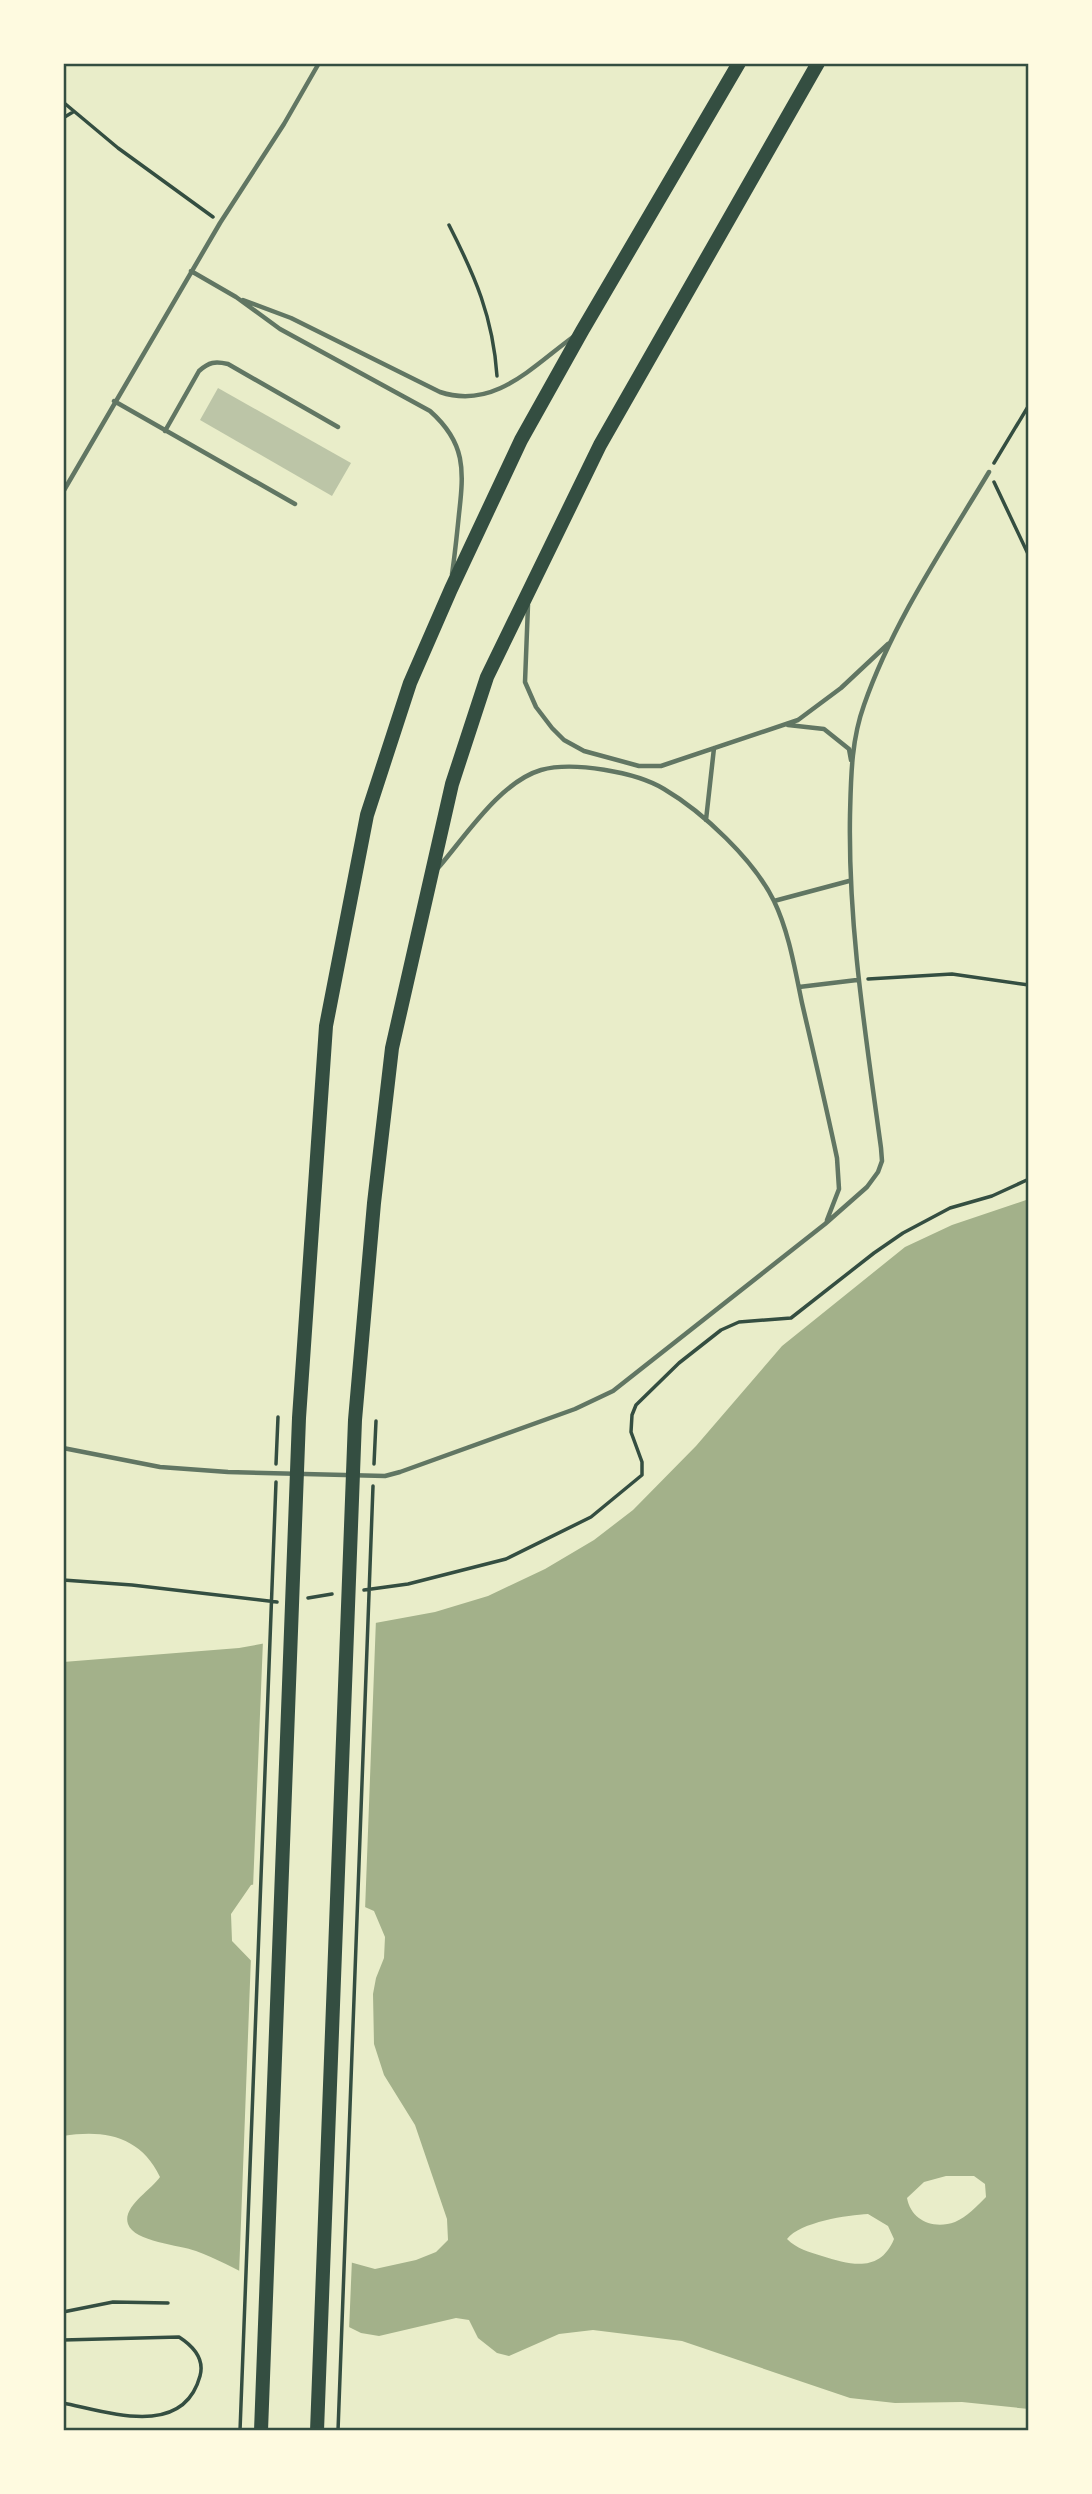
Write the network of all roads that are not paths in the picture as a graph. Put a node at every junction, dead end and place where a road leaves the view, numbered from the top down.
1 (319, 63) edge
2 (739, 63) edge
3 (818, 63) edge
4 (191, 271) junction
5 (236, 297) junction
6 (582, 331) junction
7 (114, 401) junction
8 (338, 427) dead end
9 (165, 430) junction
10 (989, 472) road end
11 (63, 492) edge
12 (295, 504) dead end
13 (530, 586) junction
14 (451, 589) junction
15 (889, 643) junction
16 (787, 724) junction
17 (714, 748) junction
18 (851, 764) junction
19 (706, 820) junction
20 (429, 879) junction
21 (849, 881) junction
22 (774, 901) junction
23 (857, 980) junction
24 (799, 988) junction
25 (825, 1224) junction
26 (63, 1448) edge
27 (261, 2431) edge
28 (317, 2431) edge

1 - 4 lane
2 - 6 main road
3 - 13 main road
4 - 5 lane
4 - 7 lane
5 - 6 lane
5 - 14 lane
6 - 14 main road
7 - 9 lane
7 - 11 lane
8 - 9 lane
9 - 12 lane
10 - 15 lane
13 - 17 lane
13 - 20 main road
14 - 27 main road
15 - 16 lane
15 - 18 lane
16 - 17 lane
16 - 18 lane
17 - 19 lane
18 - 21 lane
19 - 20 lane
19 - 22 lane
20 - 28 main road
21 - 22 lane
21 - 23 lane
22 - 24 lane
23 - 24 lane
23 - 25 lane
24 - 25 lane
25 - 26 lane

